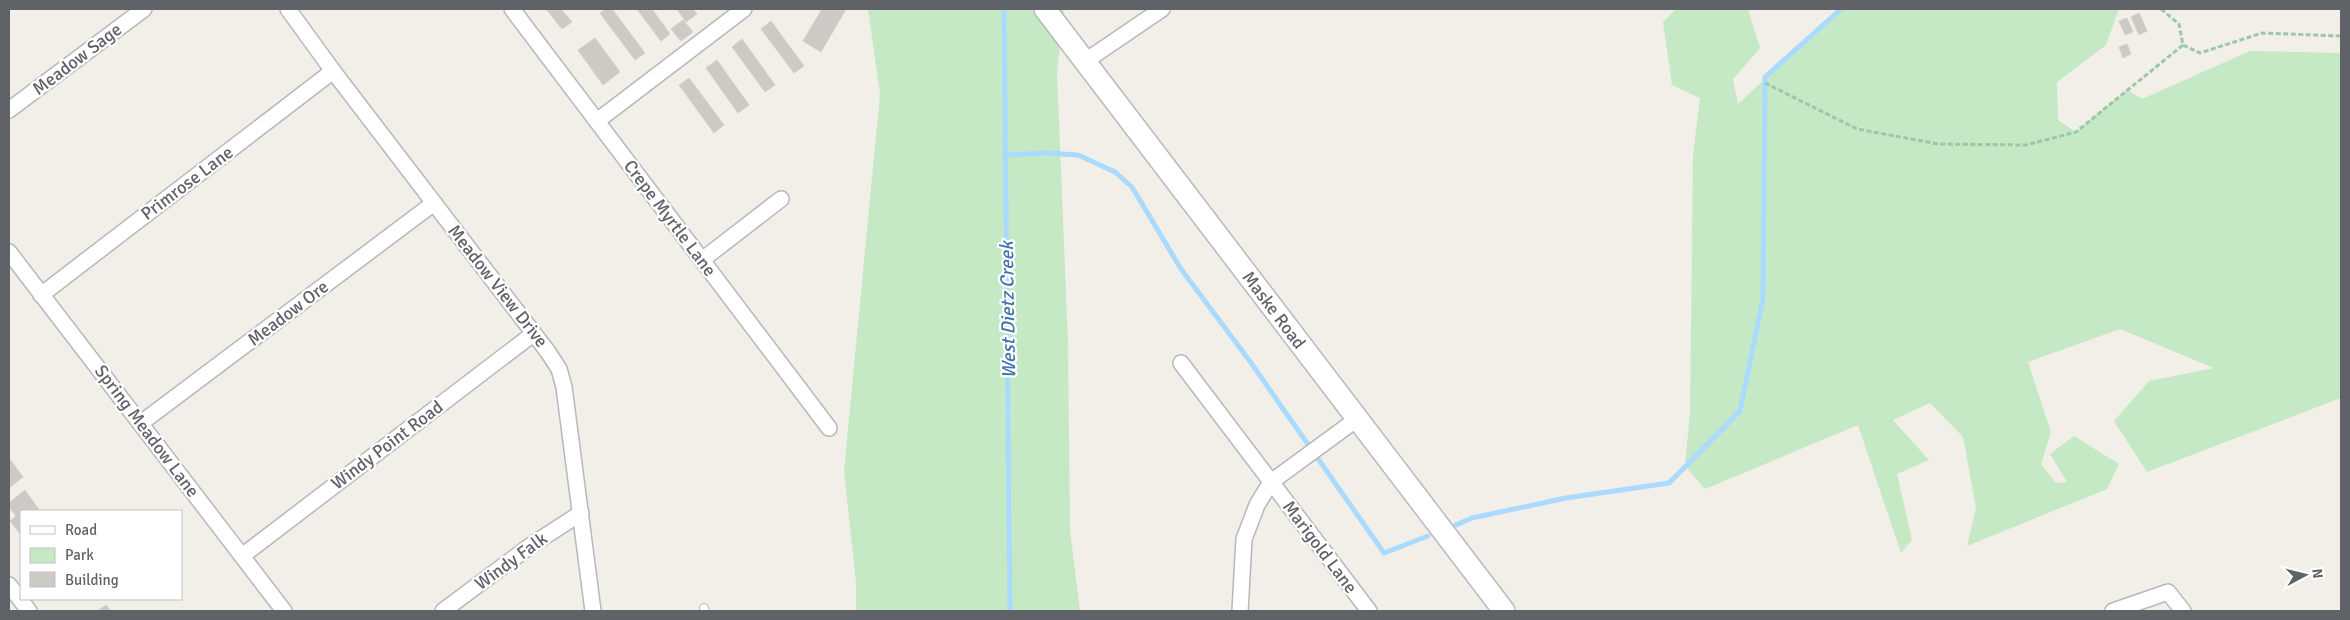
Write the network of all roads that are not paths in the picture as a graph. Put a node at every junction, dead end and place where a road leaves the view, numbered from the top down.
1 (144, 9) edge
2 (288, 9) edge
3 (512, 9) edge
4 (744, 9) edge
5 (1045, 9) edge
6 (1162, 9) edge
7 (1084, 62) junction
8 (333, 71) junction
9 (9, 110) edge
10 (597, 121) junction
11 (781, 198) dead end
12 (434, 203) junction
13 (9, 252) edge
14 (702, 260) junction
15 (41, 295) junction
16 (533, 334) junction
17 (1181, 363) dead end
18 (1357, 419) junction
19 (141, 423) junction
20 (829, 428) dead end
21 (1271, 482) junction
22 (581, 513) junction
23 (242, 556) junction
24 (9, 585) edge
25 (20, 599) edge
26 (21, 600) edge
27 (29, 611) edge
28 (284, 611) edge
29 (443, 611) edge
30 (594, 611) edge
31 (1240, 611) edge
32 (1369, 611) edge
33 (1504, 611) edge
34 (2113, 611) edge
35 (2183, 611) edge

1 - 9 street, Meadow Sage
2 - 8 street, Meadow View Drive
3 - 10 street, Crepe Myrtle Lane
4 - 10 street
5 - 7 street, Maske Road
6 - 7 street
7 - 18 street, Maske Road
8 - 12 street, Meadow View Drive
8 - 15 street, Primrose Lane
10 - 14 street, Crepe Myrtle Lane
11 - 14 street
12 - 16 street, Meadow View Drive
12 - 19 street, Meadow Ore
13 - 15 street, Spring Meadow Lane
14 - 20 street, Crepe Myrtle Lane
15 - 19 street, Spring Meadow Lane
16 - 22 street, Meadow View Drive
16 - 23 street, Windy Point Road
17 - 21 street, Marigold Lane
18 - 21 street
18 - 33 street, Maske Road
19 - 23 street, Spring Meadow Lane
21 - 31 street
21 - 32 street, Marigold Lane
22 - 29 street, Windy Falk
22 - 30 street, Meadow View Drive
23 - 28 street, Spring Meadow Lane
24 - 25 street
26 - 27 street
34 - 35 street

